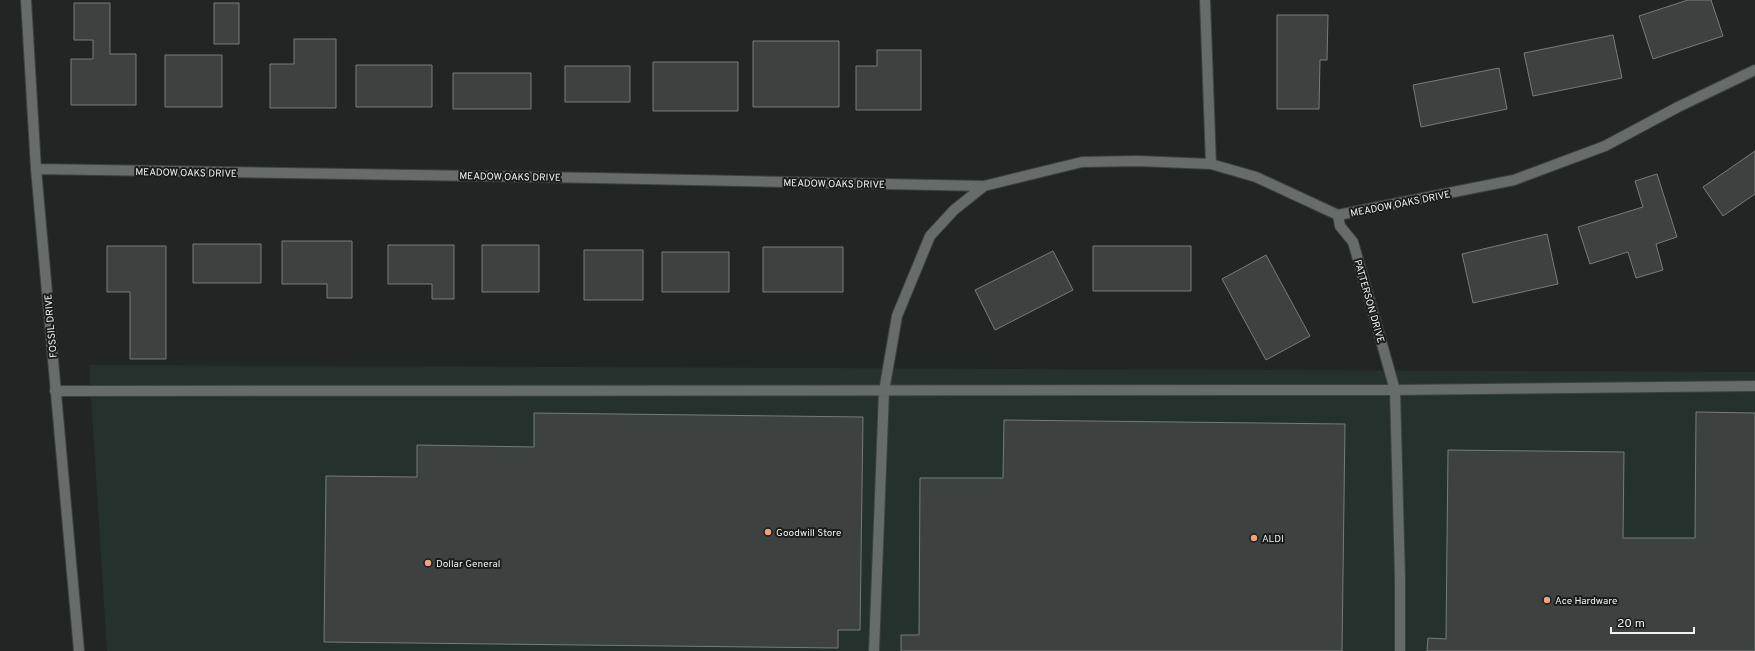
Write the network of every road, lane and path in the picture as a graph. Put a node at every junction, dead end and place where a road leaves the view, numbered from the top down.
1 (26, 0) edge
2 (1205, 0) edge
3 (1755, 70) edge
4 (1211, 164) junction
5 (36, 169) junction
6 (984, 186) junction
7 (1338, 215) junction
8 (1755, 386) edge
9 (1395, 390) junction
10 (56, 391) junction
11 (884, 391) junction
12 (79, 651) edge
13 (874, 651) edge
14 (1400, 651) edge

1 - 5 street, FOSSIL DRIVE
2 - 4 street
3 - 7 street, MEADOW OAKS DRIVE
4 - 6 street, MEADOW OAKS DRIVE
4 - 7 street, MEADOW OAKS DRIVE
5 - 6 street, MEADOW OAKS DRIVE
5 - 10 street, FOSSIL DRIVE
6 - 11 street, MEADOW OAKS DRIVE
7 - 9 street, PATTERSON DRIVE
8 - 9 street
9 - 11 street
9 - 14 street, PATTERSON DRIVE
10 - 11 street
10 - 12 street, FOSSIL DRIVE
11 - 13 street, MEADOW OAKS DRIVE

